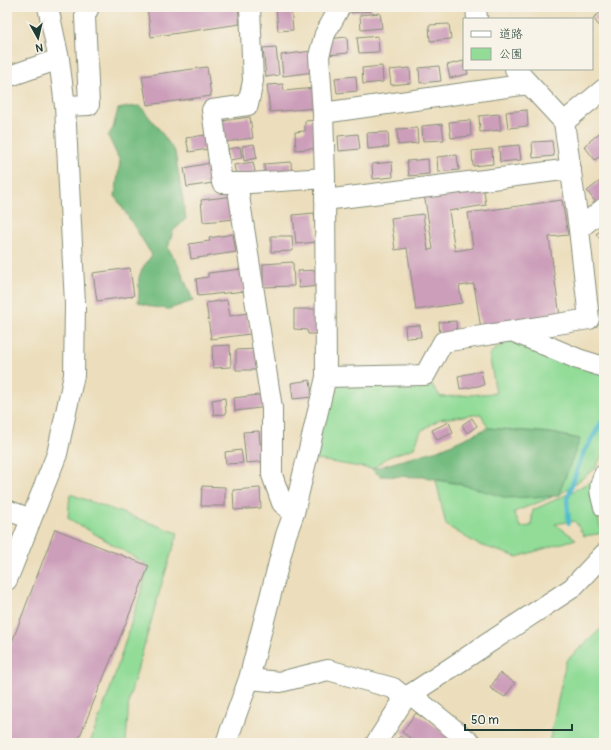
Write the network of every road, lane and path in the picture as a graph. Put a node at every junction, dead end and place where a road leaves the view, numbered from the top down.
1 (48, 7) edge
2 (88, 7) edge
3 (250, 7) edge
4 (340, 7) edge
5 (476, 7) edge
6 (477, 18) edge
7 (59, 59) junction
8 (516, 70) edge
9 (7, 77) edge
10 (528, 84) junction
11 (604, 89) edge
12 (65, 106) junction
13 (323, 112) junction
14 (564, 122) junction
15 (571, 169) junction
16 (325, 178) junction
17 (237, 183) junction
18 (325, 200) junction
19 (604, 208) edge
20 (579, 229) junction
21 (512, 331) junction
22 (604, 367) edge
23 (326, 377) junction
24 (604, 475) edge
25 (604, 507) edge
26 (7, 510) edge
27 (294, 513) junction
28 (31, 519) junction
29 (604, 554) edge
30 (7, 580) edge
31 (249, 679) junction
32 (407, 696) junction
33 (226, 743) edge
34 (376, 743) edge
35 (471, 743) edge

1 - 7 street
2 - 12 street
3 - 17 street
4 - 13 street
5 - 6 street
7 - 9 street
7 - 12 street
8 - 10 street
10 - 13 street
10 - 14 street
11 - 14 street
12 - 28 street
13 - 16 street
14 - 15 street
15 - 18 street
15 - 20 street
16 - 17 street
16 - 18 street
17 - 27 street
18 - 23 street
19 - 20 street
20 - 21 street
21 - 22 street
21 - 23 street
23 - 27 street
24 - 25 street
26 - 28 street
27 - 31 street
28 - 30 street
29 - 32 street
31 - 32 street
31 - 33 street
32 - 34 street
32 - 35 street

